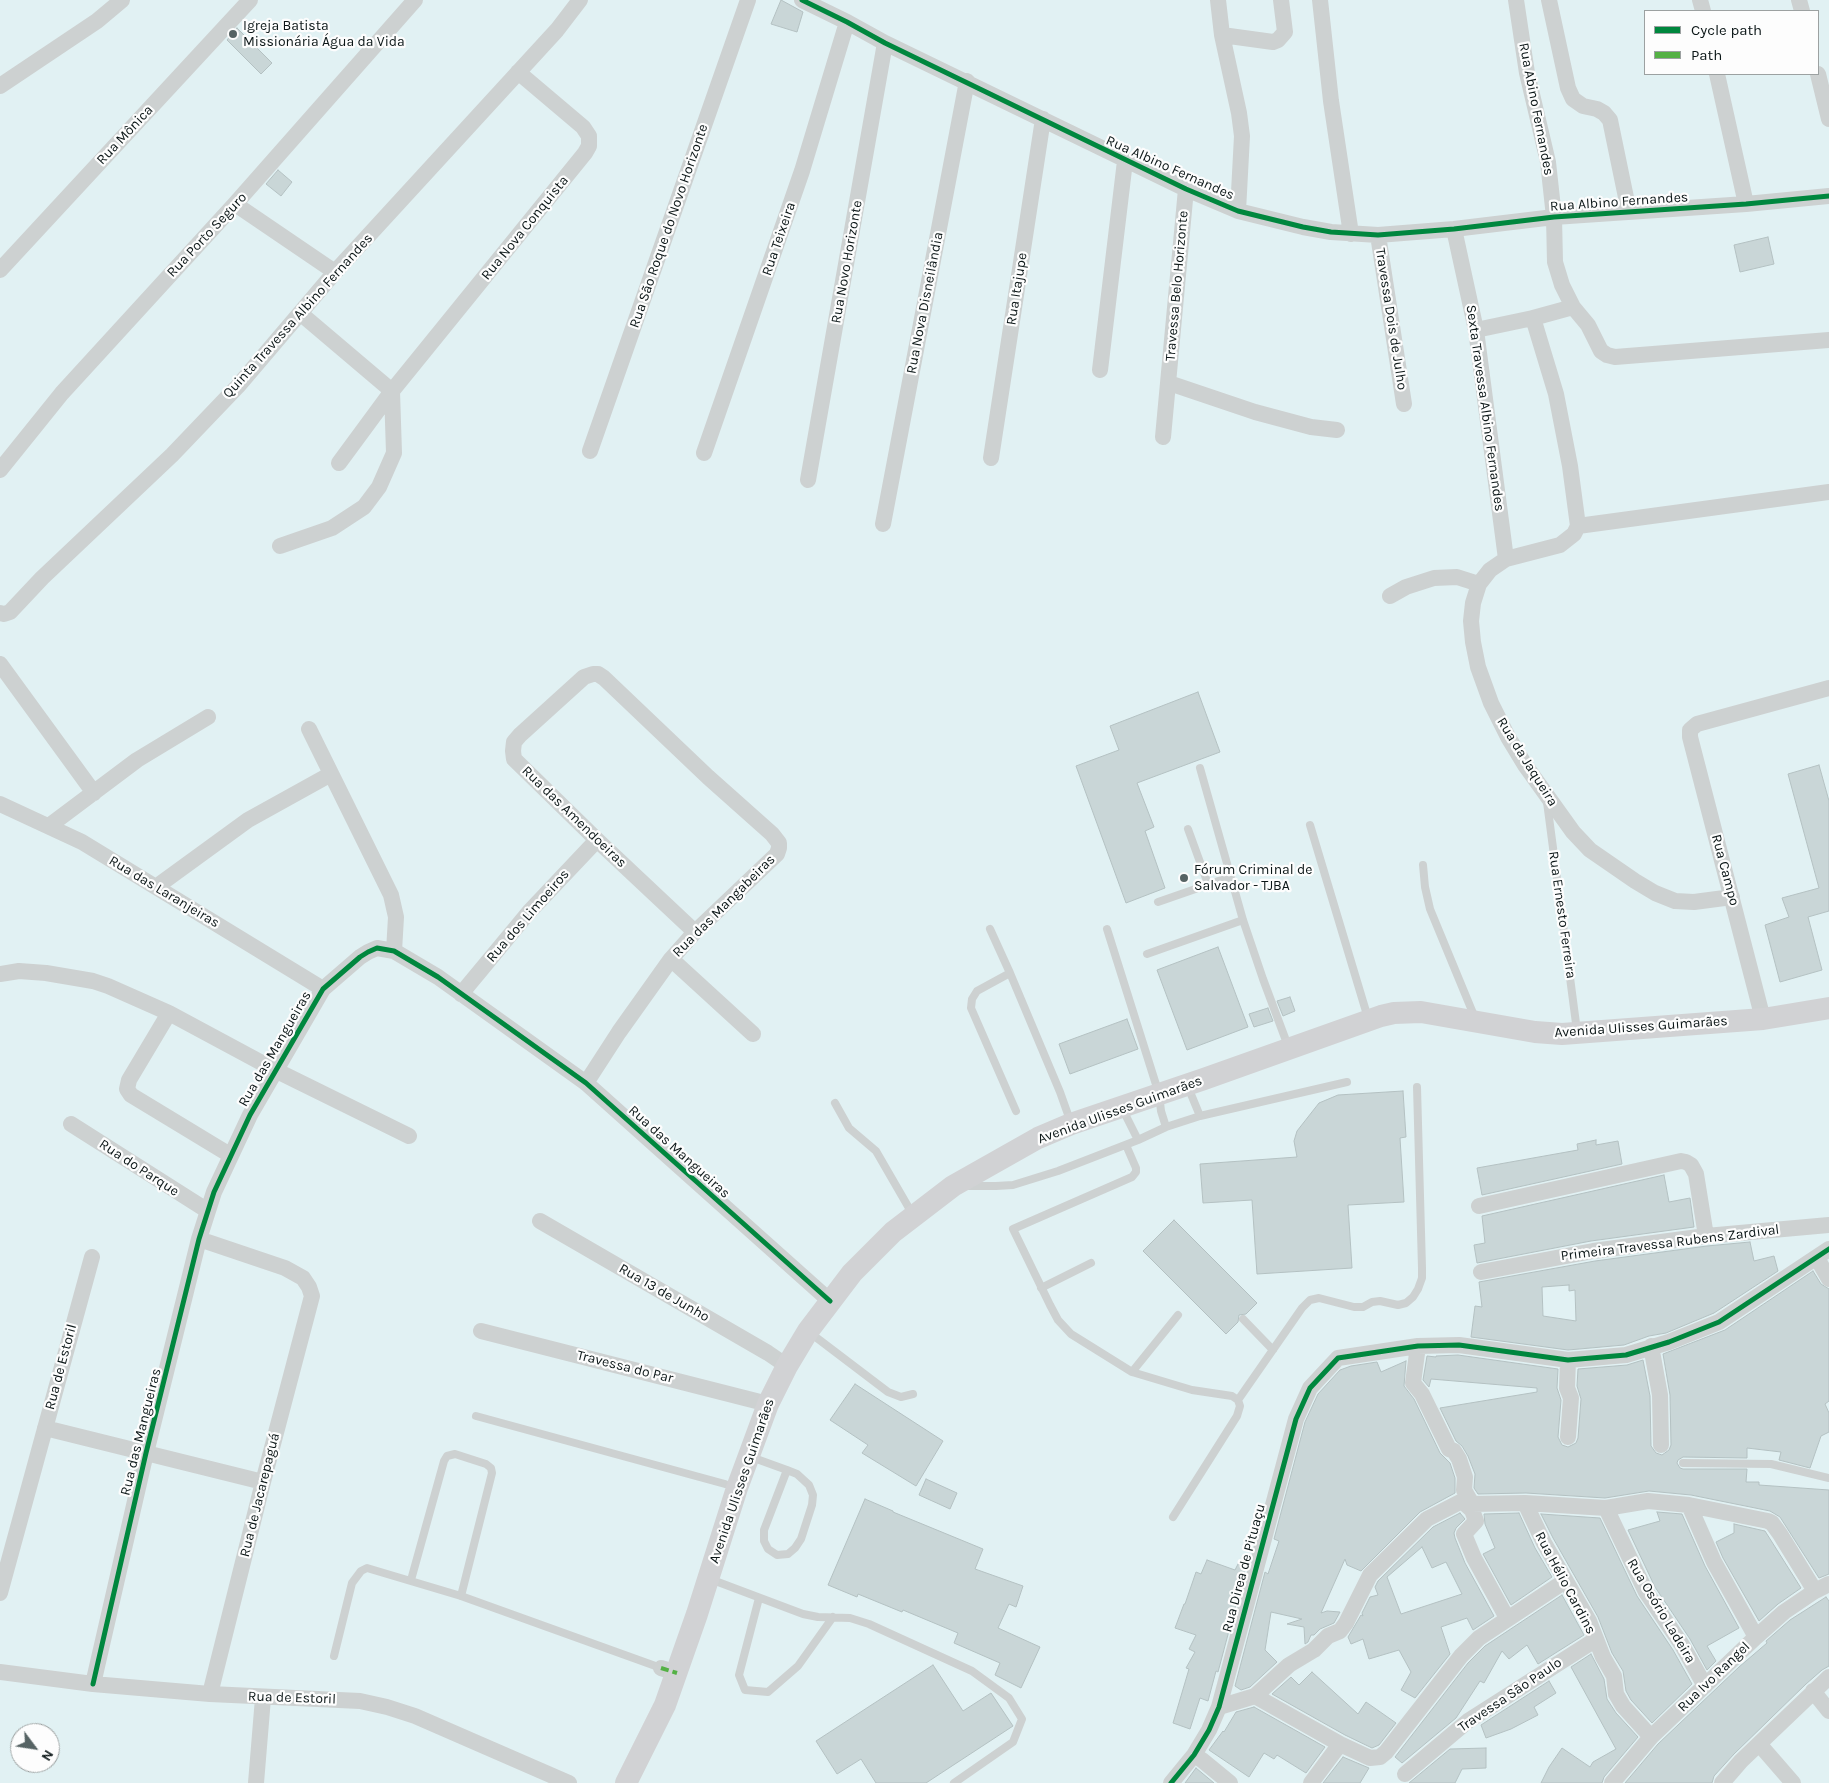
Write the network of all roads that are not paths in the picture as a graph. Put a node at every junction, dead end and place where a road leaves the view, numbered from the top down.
1 (122, 0) edge
2 (250, 0) edge
3 (415, 0) edge
4 (580, 0) edge
5 (748, 0) edge
6 (802, 0) edge
7 (1218, 0) edge
8 (1281, 0) edge
9 (1320, 0) edge
10 (1516, 0) edge
11 (1549, 0) edge
12 (847, 22) junction
13 (1222, 35) junction
14 (885, 43) junction
15 (518, 72) junction
16 (1717, 75) edge
17 (1818, 75) edge
18 (967, 82) junction
19 (0, 86) edge
20 (1829, 119) edge
21 (1043, 120) junction
22 (1125, 161) junction
23 (1186, 190) junction
24 (1829, 196) edge
25 (235, 204) junction
26 (1746, 204) junction
27 (1238, 211) junction
28 (1629, 212) junction
29 (1554, 218) junction
30 (1454, 229) junction
31 (1351, 234) junction
32 (1378, 235) junction
33 (0, 270) edge
34 (335, 272) junction
35 (1573, 307) junction
36 (300, 313) junction
37 (1533, 318) junction
38 (1476, 330) junction
39 (1829, 340) edge
40 (1100, 370) dead end
41 (1169, 383) junction
42 (392, 391) junction
43 (1404, 404) dead end
44 (1337, 430) dead end
45 (1164, 437) dead end
46 (590, 451) dead end
47 (704, 453) dead end
48 (991, 458) dead end
49 (338, 463) dead end
50 (0, 470) edge
51 (808, 480) dead end
52 (1829, 492) edge
53 (884, 524) dead end
54 (1578, 526) junction
55 (280, 546) dead end
56 (1506, 559) junction
57 (1479, 584) junction
58 (1390, 596) dead end
59 (0, 613) edge
60 (0, 664) edge
61 (584, 677) joint
62 (1829, 688) edge
63 (208, 717) dead end
64 (309, 730) dead end
65 (1200, 768) dead end
66 (331, 774) junction
67 (94, 793) junction
68 (1546, 796) junction
69 (0, 804) edge
70 (1310, 825) dead end
71 (49, 826) junction
72 (1188, 829) dead end
73 (597, 840) junction
74 (1423, 865) dead end
75 (1230, 877) junction
76 (1208, 884) junction
77 (156, 887) junction
78 (1732, 897) junction
79 (1158, 902) dead end
80 (1243, 920) junction
81 (990, 929) dead end
82 (1107, 929) dead end
83 (696, 932) junction
84 (394, 951) junction
85 (1147, 954) dead end
86 (671, 959) junction
87 (1010, 973) junction
88 (0, 974) edge
89 (323, 989) junction
90 (462, 994) junction
91 (1829, 1008) edge
92 (169, 1012) junction
93 (1763, 1019) junction
94 (1369, 1020) junction
95 (1476, 1021) junction
96 (1577, 1033) junction
97 (753, 1034) dead end
98 (1289, 1048) junction
99 (275, 1070) junction
100 (1347, 1082) dead end
101 (586, 1083) junction
102 (1187, 1085) junction
103 (1417, 1086) dead end
104 (1159, 1094) junction
105 (835, 1103) dead end
106 (1122, 1107) junction
107 (1016, 1111) dead end
108 (1200, 1116) junction
109 (71, 1124) dead end
110 (1071, 1124) junction
111 (1166, 1127) junction
112 (409, 1136) dead end
113 (1138, 1140) junction
114 (1126, 1144) junction
115 (230, 1154) junction
116 (953, 1186) junction
117 (1479, 1206) dead end
118 (208, 1211) junction
119 (912, 1215) junction
120 (540, 1221) dead end
121 (1829, 1225) edge
122 (1706, 1236) junction
123 (200, 1239) junction
124 (1823, 1254) edge
125 (92, 1257) dead end
126 (1091, 1263) dead end
127 (1482, 1272) dead end
128 (1829, 1279) edge
129 (1040, 1288) junction
130 (830, 1301) junction
131 (1178, 1315) dead end
132 (1243, 1319) dead end
133 (481, 1331) dead end
134 (808, 1331) junction
135 (1418, 1346) junction
136 (1651, 1346) junction
137 (1273, 1350) junction
138 (1568, 1360) junction
139 (786, 1366) junction
140 (1132, 1372) junction
141 (913, 1394) dead end
142 (1238, 1400) junction
143 (768, 1404) junction
144 (476, 1416) dead end
145 (44, 1428) junction
146 (1568, 1438) dead end
147 (1662, 1445) dead end
148 (146, 1454) junction
149 (749, 1456) junction
150 (1683, 1462) dead end
151 (788, 1470) junction
152 (1829, 1478) edge
153 (263, 1482) junction
154 (731, 1486) junction
155 (1467, 1503) junction
156 (1525, 1503) junction
157 (1689, 1505) junction
158 (1606, 1508) junction
159 (1173, 1517) dead end
160 (708, 1578) junction
161 (411, 1580) junction
162 (1565, 1580) junction
163 (1822, 1588) edge
164 (0, 1593) edge
165 (461, 1596) junction
166 (759, 1598) junction
167 (833, 1617) junction
168 (1507, 1618) junction
169 (1756, 1637) junction
170 (1595, 1640) junction
171 (334, 1656) dead end
172 (669, 1671) junction
173 (0, 1672) edge
174 (1829, 1677) edge
175 (93, 1684) junction
176 (1705, 1686) junction
177 (1813, 1691) junction
178 (210, 1694) junction
179 (1255, 1696) junction
180 (263, 1698) junction
181 (1219, 1707) junction
182 (1829, 1711) edge
183 (1652, 1737) junction
184 (1340, 1744) junction
185 (1760, 1745) junction
186 (1194, 1755) junction
187 (1404, 1774) dead end
188 (256, 1783) edge
189 (569, 1783) edge
190 (626, 1783) edge
191 (954, 1783) edge
192 (1171, 1783) edge
193 (1230, 1783) edge
194 (1311, 1783) edge
195 (1612, 1783) edge
196 (1724, 1783) edge
197 (1793, 1783) edge

1 - 19 street
2 - 33 street, Rua Mônica
3 - 25 street, Rua Porto Seguro
4 - 15 street, Quinta Travessa Albino Fernandes
5 - 46 street, Rua São Roque do Novo Horizonte
6 - 12 street, Rua Albino Fernandes
7 - 13 street
8 - 13 street
9 - 31 street
10 - 29 street, Rua Abino Fernandes
11 - 28 street
12 - 14 street, Rua Albino Fernandes
12 - 47 street, Rua Teixeira
13 - 27 street
14 - 18 street, Rua Albino Fernandes
14 - 51 street, Rua Novo Horizonte
15 - 34 street, Quinta Travessa Albino Fernandes
15 - 42 street, Rua Nova Conquista
16 - 26 street
17 - 20 street
18 - 21 street, Rua Albino Fernandes
18 - 53 street, Rua Nova Disneilândia
21 - 22 street, Rua Albino Fernandes
21 - 48 street, Rua Itajupe
22 - 23 street, Rua Albino Fernandes
22 - 40 street
23 - 27 street, Rua Albino Fernandes
23 - 41 street, Travessa Belo Horizonte
24 - 26 street, Rua Albino Fernandes
25 - 34 street
25 - 50 street, Rua Porto Seguro
26 - 28 street, Rua Albino Fernandes
27 - 31 street, Rua Albino Fernandes
28 - 29 street, Rua Albino Fernandes
29 - 30 street, Rua Albino Fernandes
29 - 35 street
30 - 32 street, Rua Albino Fernandes
30 - 38 street, Sexta Travessa Albino Fernandes
31 - 32 street, Rua Albino Fernandes
32 - 43 street, Travessa Dois de Julho
34 - 36 street, Quinta Travessa Albino Fernandes
35 - 37 street
35 - 39 street
36 - 42 street
36 - 59 street, Quinta Travessa Albino Fernandes
37 - 38 street
37 - 54 street
38 - 56 street, Sexta Travessa Albino Fernandes
41 - 44 street
41 - 45 street, Travessa Belo Horizonte
42 - 49 street, Rua Nova Conquista
42 - 55 street
52 - 54 street
54 - 56 street, Rua da Jaqueira
56 - 57 street, Rua da Jaqueira
57 - 58 street
57 - 68 street, Rua da Jaqueira
60 - 67 street
61 - 73 street, Rua das Amendoeiras
61 - 83 street, Rua das Mangabeiras
62 - 78 street, Rua Campo
63 - 67 street
64 - 66 street
65 - 75 lane
66 - 77 street
66 - 84 street
67 - 71 street
68 - 78 street, Rua da Jaqueira
68 - 96 lane, Rua Ernesto Ferreira
69 - 71 street, Rua das Laranjeiras
70 - 94 lane
71 - 77 street, Rua das Laranjeiras
72 - 76 lane
73 - 83 street, Rua das Amendoeiras
73 - 90 street, Rua dos Limoeiros
74 - 95 lane
75 - 76 lane
75 - 80 lane
76 - 79 lane
77 - 89 street, Rua das Laranjeiras
78 - 93 street, Rua Campo
80 - 85 lane
80 - 98 lane
81 - 87 lane
82 - 104 lane
83 - 86 street, Rua das Mangabeiras
84 - 89 street, Rua das Mangueiras
84 - 90 street, Rua das Mangueiras
86 - 97 street
86 - 101 street, Rua das Mangabeiras
87 - 107 lane
87 - 110 lane
88 - 92 street
89 - 99 street, Rua das Mangueiras
90 - 101 street, Rua das Mangueiras
91 - 93 main road, Avenida Ulisses Guimarães
92 - 99 street
92 - 115 street
93 - 96 main road, Avenida Ulisses Guimarães
94 - 95 main road, Avenida Ulisses Guimarães
94 - 98 main road, Avenida Ulisses Guimarães
95 - 96 main road, Avenida Ulisses Guimarães
98 - 102 main road, Avenida Ulisses Guimarães
99 - 112 street
99 - 115 street, Rua das Mangueiras
100 - 108 lane
101 - 130 street, Rua das Mangueiras
102 - 104 main road, Avenida Ulisses Guimarães
102 - 108 lane
103 - 137 lane
104 - 106 main road, Avenida Ulisses Guimarães
104 - 111 lane
105 - 119 lane
106 - 110 main road, Avenida Ulisses Guimarães
106 - 113 lane
108 - 111 lane
109 - 118 street, Rua do Parque
110 - 116 main road, Avenida Ulisses Guimarães
111 - 113 lane
113 - 114 lane
114 - 116 lane
114 - 129 lane
115 - 118 street, Rua das Mangueiras
116 - 119 main road, Avenida Ulisses Guimarães
117 - 122 street
118 - 123 street, Rua das Mangueiras
119 - 130 main road, Avenida Ulisses Guimarães
120 - 139 street, Rua 13 de Junho
121 - 122 street, Primeira Travessa Rubens Zardival
122 - 127 street, Primeira Travessa Rubens Zardival
123 - 148 street, Rua das Mangueiras
123 - 153 street, Rua de Jacarepaguá
124 - 128 street
124 - 136 street
125 - 145 street, Rua de Estoril
126 - 129 lane
129 - 140 lane
130 - 134 main road, Avenida Ulisses Guimarães
131 - 140 lane
132 - 137 lane
133 - 143 street, Travessa do Par
134 - 139 main road, Avenida Ulisses Guimarães
134 - 141 lane
135 - 138 street
135 - 155 street
135 - 181 street, Rua Direa de Pituaçu
136 - 138 street
136 - 147 street
137 - 142 lane
138 - 146 street
139 - 143 main road, Avenida Ulisses Guimarães
140 - 142 lane
142 - 159 lane
143 - 149 main road, Avenida Ulisses Guimarães
144 - 154 lane
145 - 148 street
145 - 164 street, Rua de Estoril
148 - 153 street
148 - 175 street, Rua das Mangueiras
149 - 151 lane
149 - 154 main road, Avenida Ulisses Guimarães
150 - 152 lane
151 - 151 lane
153 - 178 street, Rua de Jacarepaguá
154 - 160 main road, Avenida Ulisses Guimarães
155 - 156 street
155 - 168 street
155 - 179 street
156 - 158 street
156 - 162 street, Rua Hélio Cardins
157 - 158 street
157 - 163 street
157 - 169 street
158 - 176 street, Rua Osório Ladeira
160 - 166 lane
160 - 172 main road, Avenida Ulisses Guimarães
161 - 165 lane
161 - 165 lane
161 - 171 lane
162 - 168 street
162 - 170 street, Rua Hélio Cardins
163 - 169 street, Rua Ivo Rangel
165 - 172 lane
166 - 167 lane
166 - 167 lane
167 - 191 lane
168 - 184 street
169 - 176 street, Rua Ivo Rangel
170 - 183 street, Rua Hélio Cardins
170 - 187 street, Travessa São Paulo
172 - 190 main road, Avenida Ulisses Guimarães
173 - 175 street, Rua de Estoril
174 - 177 street
175 - 178 street, Rua de Estoril
176 - 183 street, Rua Ivo Rangel
177 - 182 street
177 - 185 street
178 - 180 street, Rua de Estoril
179 - 181 street
179 - 184 street
180 - 188 street
180 - 189 street, Rua de Estoril
181 - 186 street, Rua Direa de Pituaçu
183 - 195 street, Rua Ivo Rangel
184 - 194 street
185 - 196 street
185 - 197 street
186 - 192 street, Rua Direa de Pituaçu
186 - 193 street

